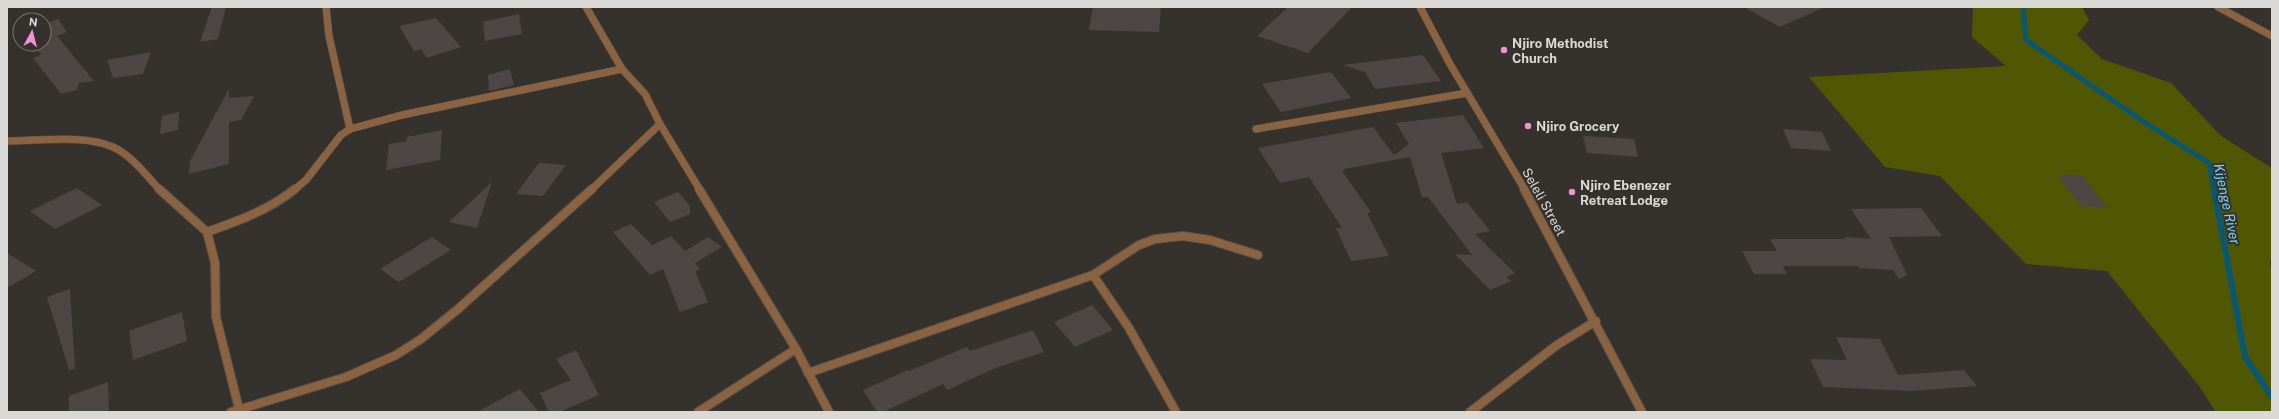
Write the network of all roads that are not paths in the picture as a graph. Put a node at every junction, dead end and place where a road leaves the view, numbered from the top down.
1 (326, 7) edge
2 (586, 7) edge
3 (1420, 7) edge
4 (2218, 7) edge
5 (2272, 36) edge
6 (622, 70) junction
7 (1467, 93) junction
8 (660, 124) junction
9 (350, 129) junction
10 (1256, 129) dead end
11 (7, 141) edge
12 (207, 232) junction
13 (1258, 255) dead end
14 (1094, 275) junction
15 (1596, 321) junction
16 (796, 349) junction
17 (808, 373) junction
18 (235, 411) edge
19 (698, 412) edge
20 (829, 412) edge
21 (1176, 412) edge
22 (1470, 412) edge
23 (1642, 412) edge

1 - 9 street
2 - 6 street
3 - 7 street, Seleli Street
4 - 5 street
6 - 8 street
6 - 9 street
7 - 10 street
7 - 15 street, Seleli Street
8 - 16 street
8 - 18 street
9 - 12 street
11 - 12 street
12 - 18 street
13 - 14 street
14 - 17 street
14 - 21 street
15 - 22 street
15 - 23 street, Seleli Street
16 - 17 street
16 - 19 street
17 - 20 street

